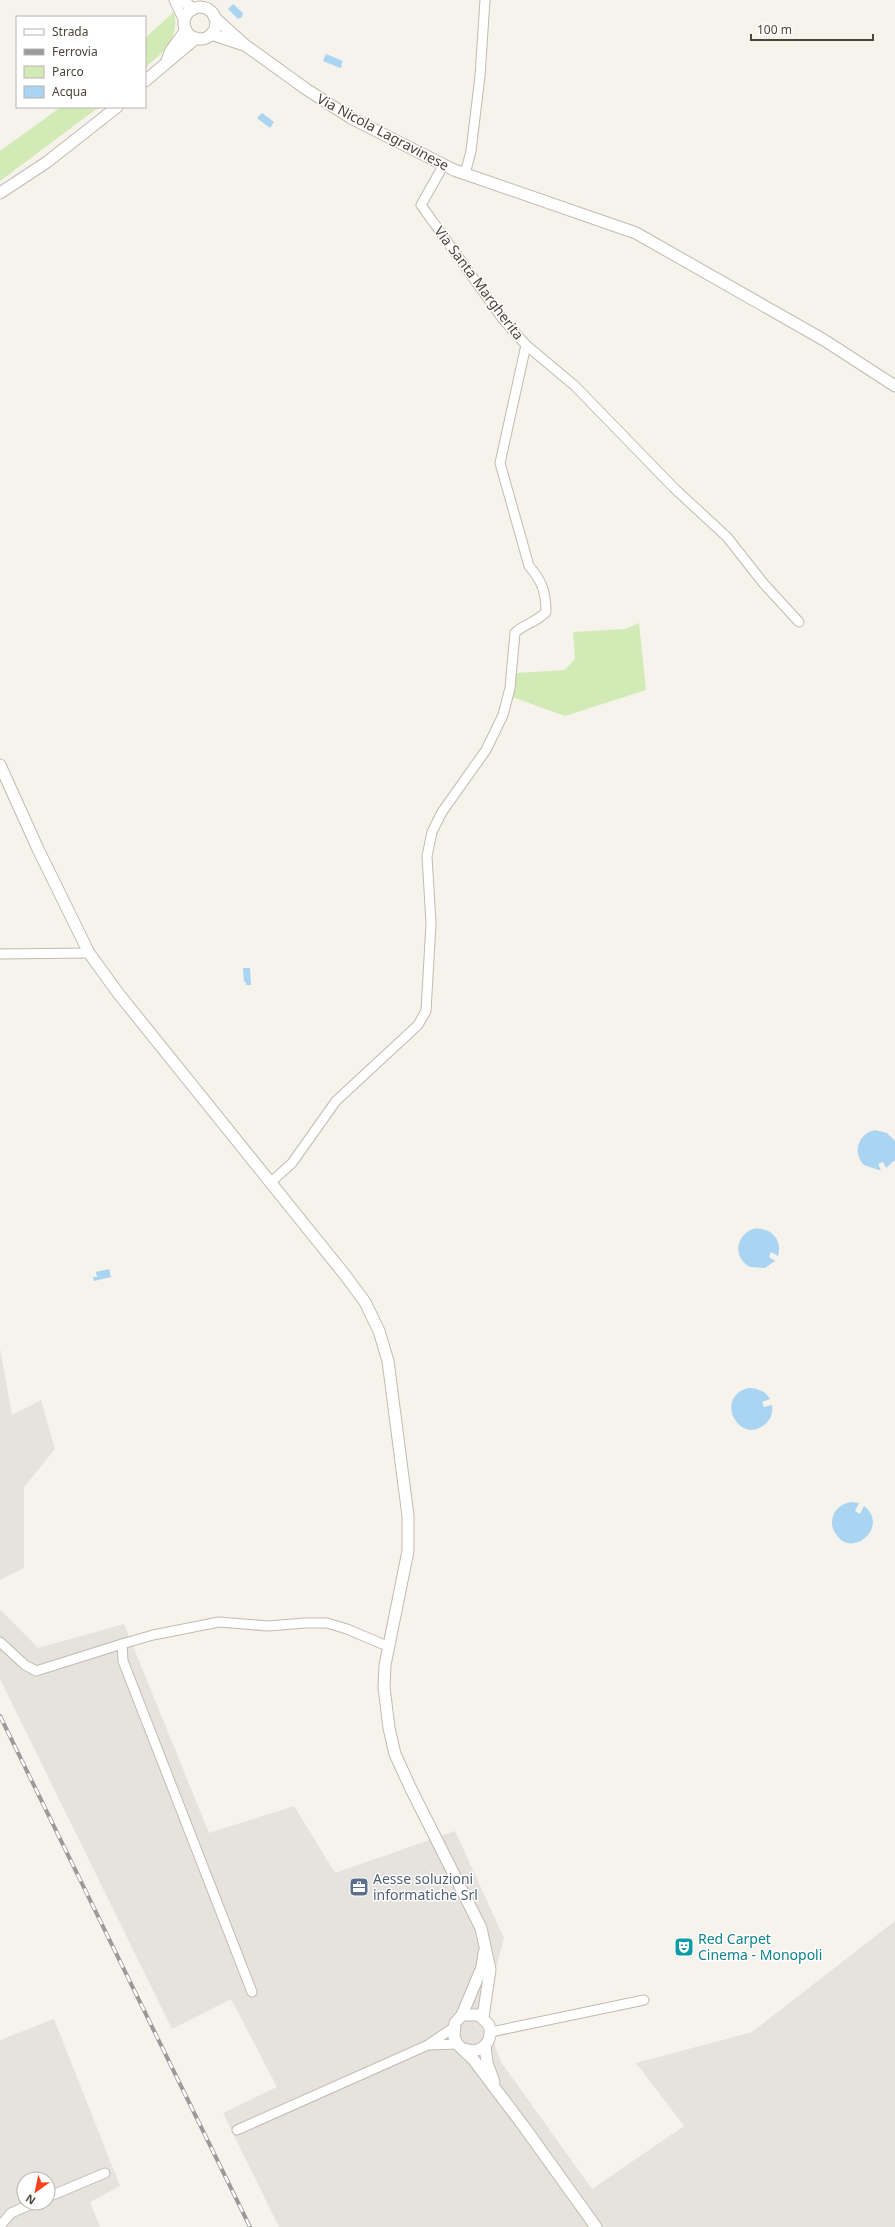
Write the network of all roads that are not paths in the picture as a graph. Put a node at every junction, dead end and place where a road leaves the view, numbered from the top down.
1 (174, 0) edge
2 (184, 0) edge
3 (485, 0) edge
4 (197, 6) edge
5 (214, 17) junction
6 (185, 26) junction
7 (211, 34) junction
8 (196, 38) junction
9 (245, 45) junction
10 (167, 61) junction
11 (146, 80) edge
12 (116, 108) edge
13 (443, 166) junction
14 (465, 174) junction
15 (0, 193) edge
16 (526, 345) junction
17 (895, 386) edge
18 (799, 622) dead end
19 (0, 765) edge
20 (89, 953) junction
21 (0, 954) edge
22 (271, 1182) junction
23 (0, 1642) edge
24 (122, 1644) junction
25 (388, 1646) junction
26 (485, 1949) junction
27 (252, 1992) dead end
28 (644, 2000) dead end
29 (462, 2015) junction
30 (483, 2017) junction
31 (453, 2028) junction
32 (491, 2032) junction
33 (428, 2045) junction
34 (485, 2046) junction
35 (461, 2047) junction
36 (498, 2092) junction
37 (237, 2130) dead end
38 (105, 2173) dead end
39 (56, 2194) edge
40 (16, 2210) edge
41 (0, 2226) edge
42 (596, 2227) edge

1 - 6 street
2 - 4 street
3 - 14 street
4 - 5 street
4 - 6 street
5 - 7 street
5 - 9 street, Via Nicola Lagravinese
6 - 8 street
6 - 10 street
7 - 8 street
7 - 9 street, Via Nicola Lagravinese
8 - 10 street
9 - 13 street, Via Nicola Lagravinese
10 - 11 street
12 - 15 street
13 - 14 street, Via Nicola Lagravinese
13 - 16 street, Via Santa Margherita
14 - 17 street, Via Nicola Lagravinese
16 - 18 street
16 - 22 street, Via Santa Margherita
19 - 20 street
20 - 21 street
20 - 22 street
22 - 25 street
23 - 24 street
24 - 25 street
24 - 27 street
25 - 26 street
26 - 29 street
26 - 30 street
28 - 32 street
29 - 30 street
29 - 31 street
30 - 32 street
31 - 33 street
31 - 35 street
32 - 34 street
33 - 35 street
33 - 37 street
34 - 35 street
34 - 36 street
35 - 36 street
36 - 42 street
38 - 39 street
40 - 41 street

